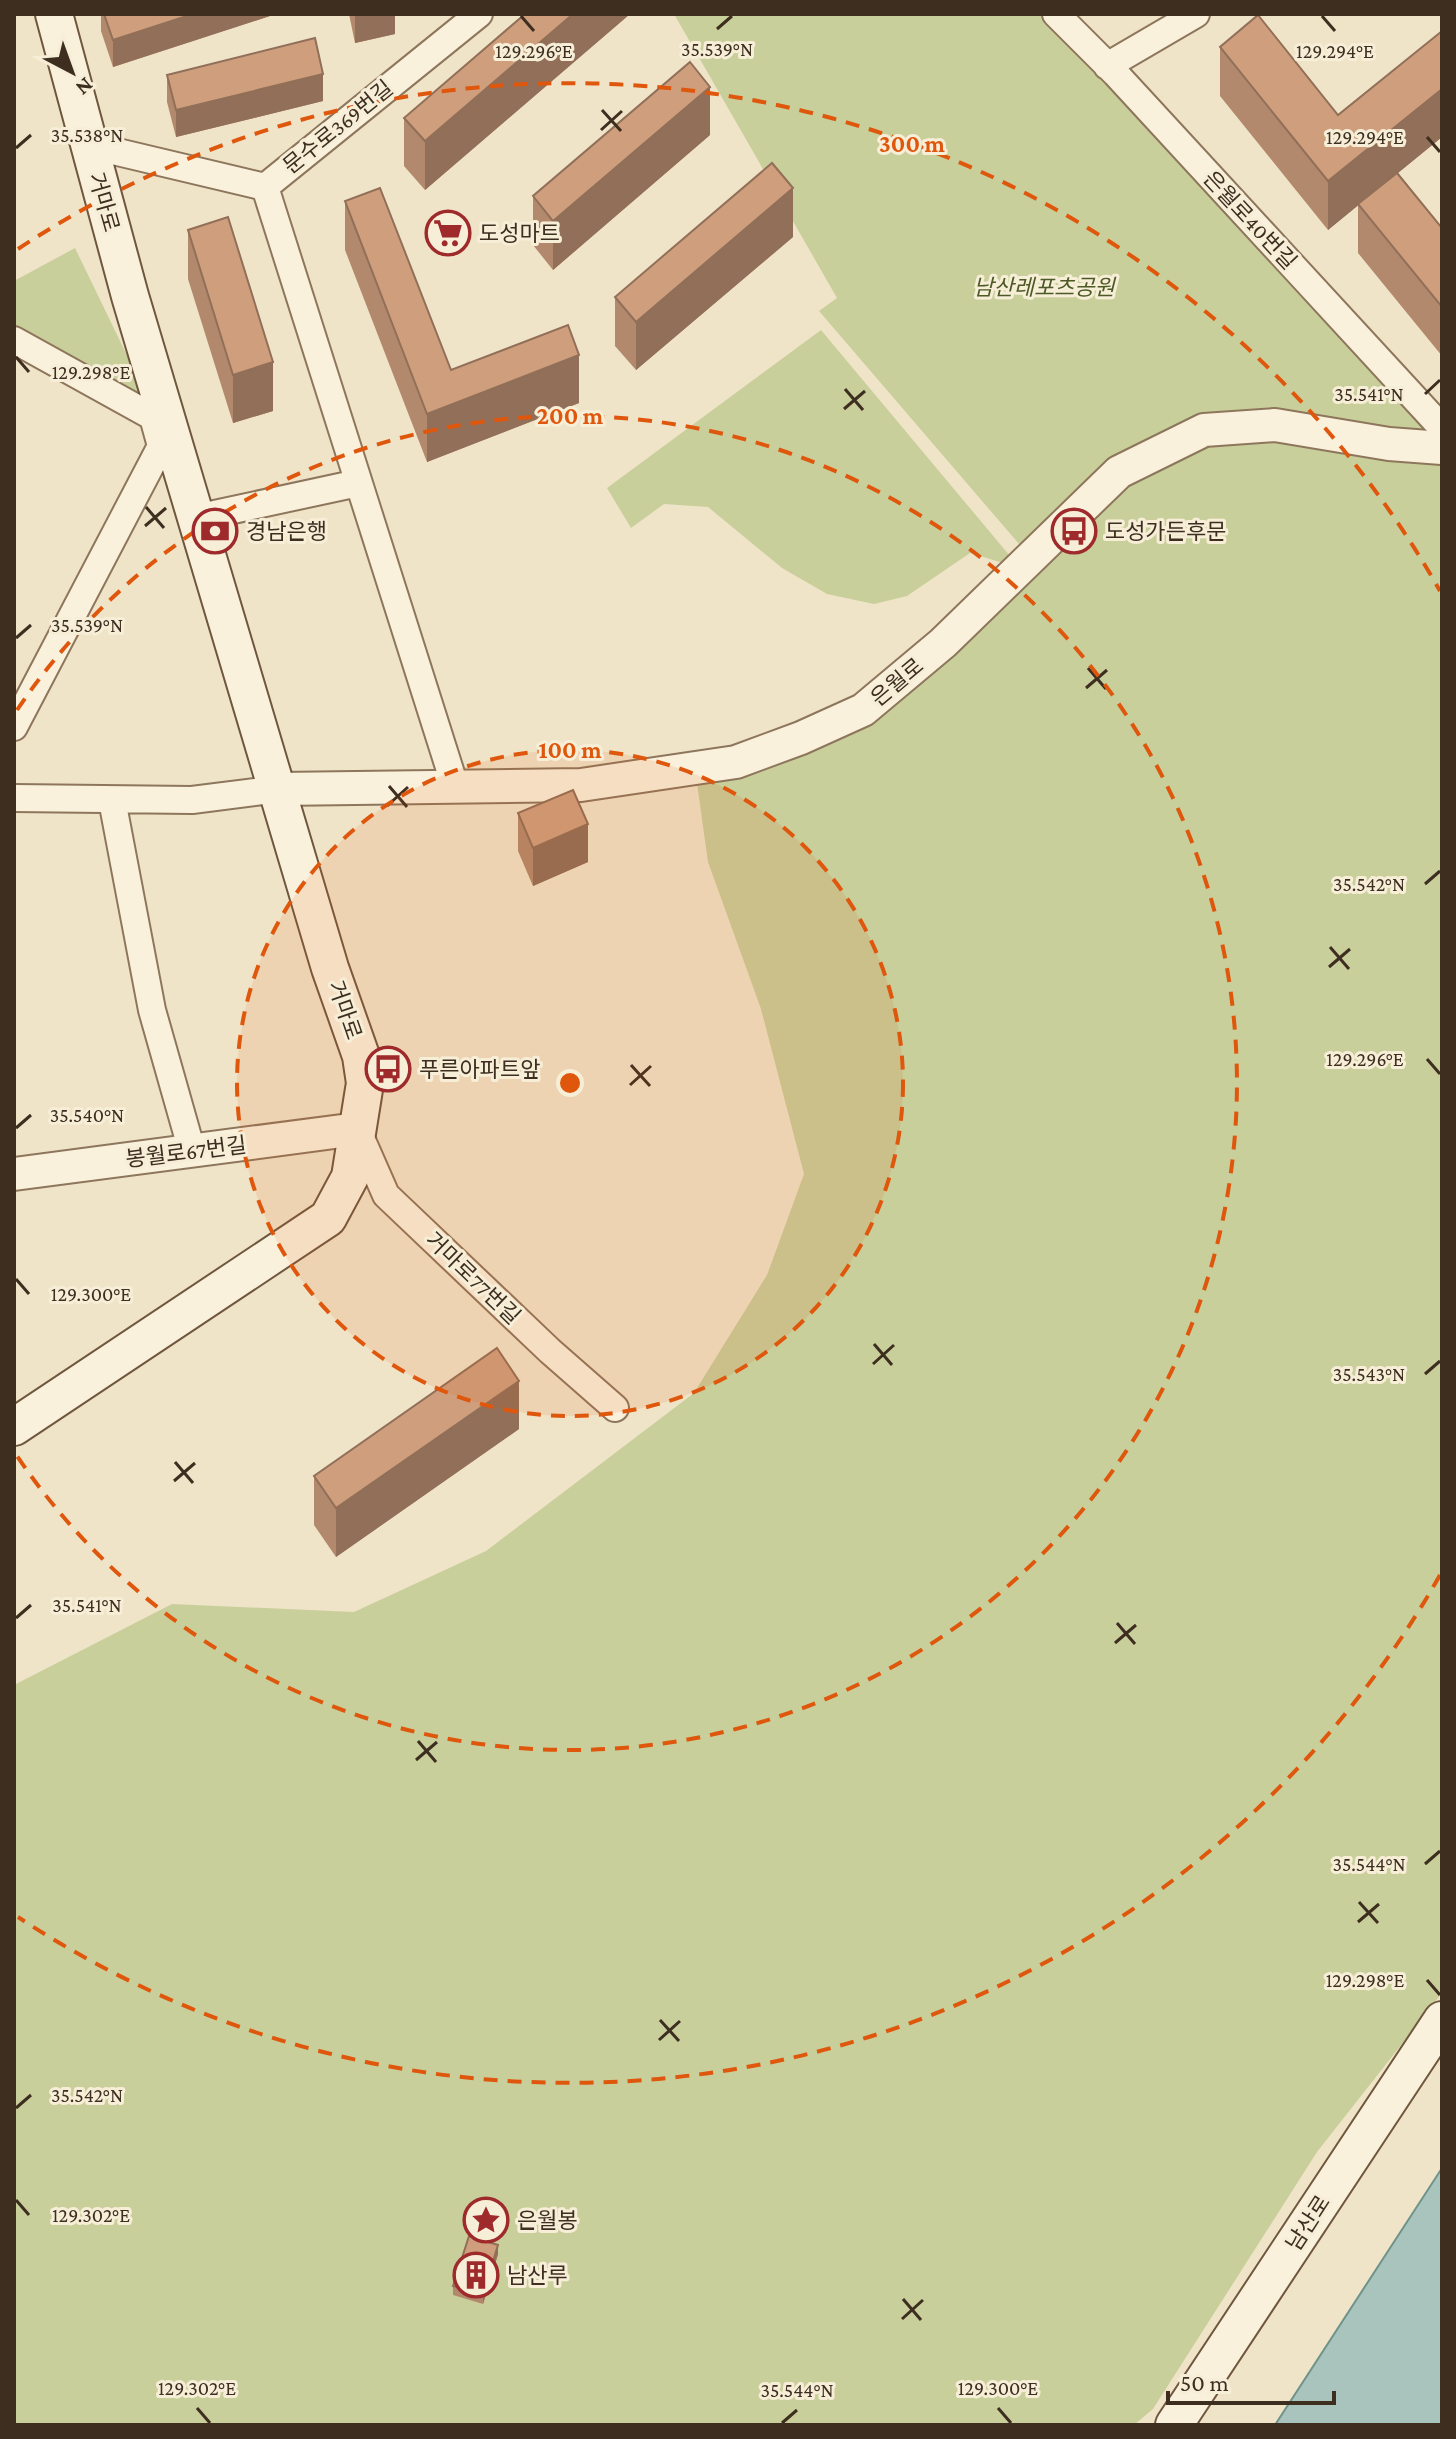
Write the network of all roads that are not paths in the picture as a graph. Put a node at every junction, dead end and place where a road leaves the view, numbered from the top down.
1 (54, 14) edge
2 (479, 14) edge
3 (1056, 14) edge
4 (1196, 14) edge
5 (1107, 66) junction
6 (88, 145) junction
7 (265, 187) junction
8 (14, 340) edge
9 (1442, 428) edge
10 (164, 429) junction
11 (1442, 448) edge
12 (358, 483) junction
13 (196, 518) junction
14 (14, 727) edge
15 (455, 786) junction
16 (278, 789) junction
17 (14, 798) edge
18 (112, 800) junction
19 (357, 1129) junction
20 (192, 1151) junction
21 (14, 1174) edge
22 (615, 1408) dead end
23 (14, 1427) edge
24 (1442, 2020) edge
25 (1442, 2042) edge
26 (1174, 2425) edge
27 (1196, 2425) edge

1 - 6 main road, 거마로
2 - 7 street, 문수로369번길
3 - 5 street, 은월로40번길
4 - 5 street
5 - 9 street, 은월로40번길
6 - 7 street, 문수로369번길
6 - 10 main road, 거마로
7 - 12 street
8 - 10 street
10 - 13 main road, 거마로
10 - 14 street
11 - 15 street, 은월로
12 - 13 street
12 - 15 street
13 - 16 main road, 거마로
15 - 16 street, 은월로
16 - 18 street
16 - 19 main road, 거마로
17 - 18 street
18 - 20 street
19 - 20 street, 봉월로67번길
19 - 22 street, 거마로77번길
19 - 23 main road, 거마로
20 - 21 street, 봉월로67번길
24 - 26 main road, 남산로
25 - 27 main road, 남산로

